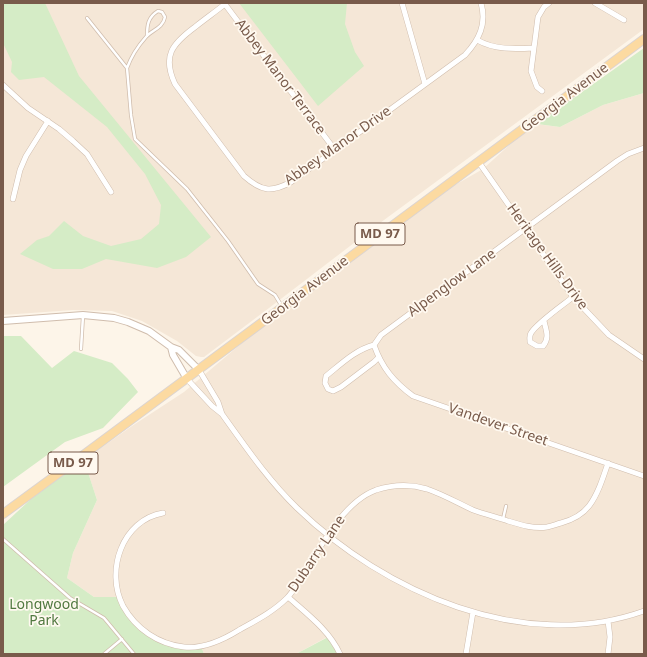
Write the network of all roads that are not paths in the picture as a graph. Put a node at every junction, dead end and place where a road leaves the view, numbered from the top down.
1 (225, 3) edge
2 (402, 3) edge
3 (481, 3) edge
4 (539, 3) edge
5 (549, 3) edge
6 (595, 3) edge
7 (544, 7) junction
8 (87, 18) dead end
9 (624, 20) dead end
10 (147, 36) junction
11 (644, 39) edge
12 (477, 40) junction
13 (534, 48) junction
14 (127, 68) junction
15 (425, 84) junction
16 (3, 85) edge
17 (542, 91) dead end
18 (48, 121) junction
19 (644, 148) edge
20 (335, 150) junction
21 (478, 161) junction
22 (111, 192) dead end
23 (13, 199) dead end
24 (525, 229) junction
25 (573, 297) junction
26 (282, 307) junction
27 (83, 315) junction
28 (3, 321) edge
29 (544, 321) junction
30 (374, 345) junction
31 (171, 347) junction
32 (81, 349) dead end
33 (379, 357) junction
34 (644, 359) edge
35 (199, 370) junction
36 (187, 379) junction
37 (222, 414) junction
38 (608, 463) junction
39 (644, 476) edge
40 (506, 506) dead end
41 (163, 513) dead end
42 (3, 514) edge
43 (503, 519) junction
44 (328, 536) junction
45 (3, 539) edge
46 (288, 597) junction
47 (644, 611) edge
48 (473, 612) junction
49 (608, 621) junction
50 (122, 639) junction
51 (104, 654) edge
52 (134, 654) edge
53 (340, 654) edge
54 (466, 654) edge
55 (608, 654) edge

1 - 20 street, Abbey Manor Terrace
1 - 20 street, Abbey Manor Drive
2 - 15 street
3 - 12 street, Abbey Manor Drive
4 - 7 street
5 - 7 street
6 - 9 street
7 - 13 street
8 - 14 lane
10 - 10 lane
10 - 14 lane
11 - 21 main road, Georgia Avenue / MD 97
12 - 13 street
12 - 15 street, Abbey Manor Drive
13 - 17 street
14 - 26 lane
15 - 20 street, Abbey Manor Drive
16 - 18 street
18 - 22 street
18 - 23 street
19 - 24 street, Alpenglow Lane
21 - 24 street, Heritage Hills Drive
21 - 26 main road, Georgia Avenue / MD 97
24 - 25 street, Heritage Hills Drive
24 - 30 street, Alpenglow Lane
25 - 29 street
25 - 34 street, Heritage Hills Drive
26 - 35 main road, Georgia Avenue / MD 97
27 - 28 street
27 - 31 street
27 - 32 lane
29 - 29 street
30 - 33 street, Vandever Street
30 - 33 street, Alpenglow Lane
31 - 35 street
31 - 36 street
33 - 38 street, Vandever Street
35 - 36 main road, Georgia Avenue / MD 97
35 - 37 street
36 - 37 street
36 - 42 main road, Georgia Avenue / MD 97
37 - 44 street
38 - 39 street, Vandever Street
38 - 43 street, Dubarry Lane
40 - 43 lane
41 - 46 street, Dubarry Lane
43 - 44 street, Dubarry Lane
44 - 46 street, Dubarry Lane
44 - 48 street
45 - 50 lane
46 - 53 street
47 - 49 street
48 - 49 street
48 - 54 street
49 - 55 street
50 - 51 lane
50 - 52 lane

